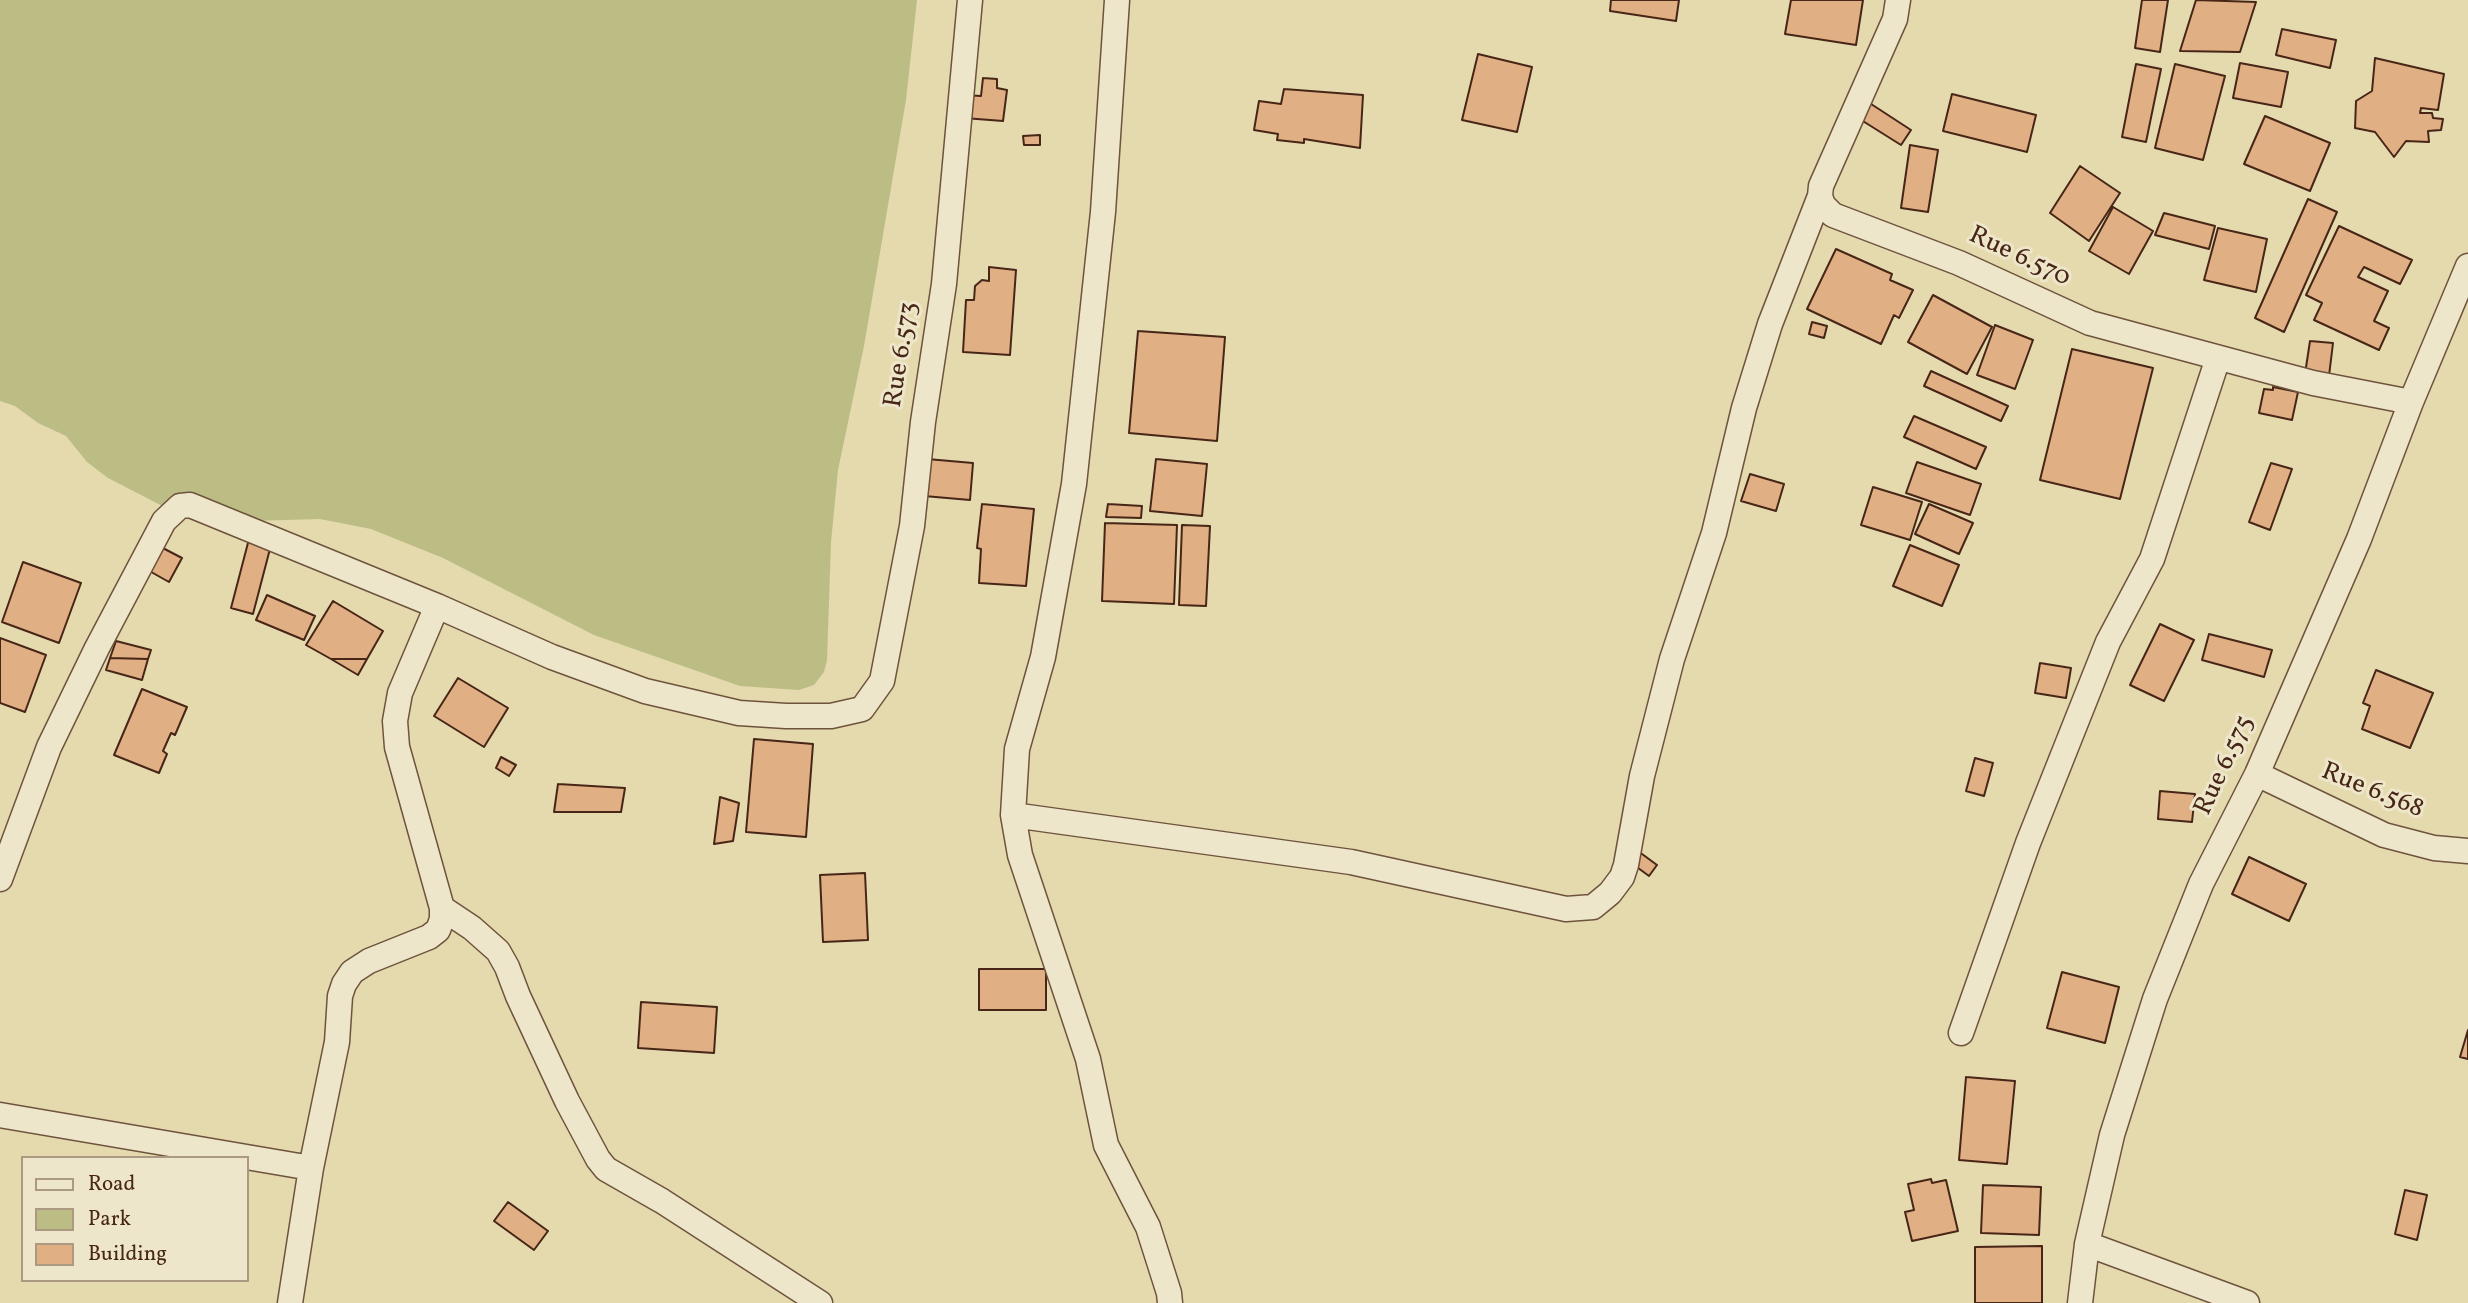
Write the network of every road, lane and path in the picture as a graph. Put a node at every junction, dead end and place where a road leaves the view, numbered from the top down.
1 (970, 0) edge
2 (1117, 0) edge
3 (1898, 0) edge
4 (1820, 197) junction
5 (2468, 266) edge
6 (2218, 358) junction
7 (2411, 402) junction
8 (437, 606) junction
9 (2257, 774) junction
10 (1013, 815) junction
11 (2468, 851) edge
12 (0, 878) edge
13 (442, 908) junction
14 (1961, 1033) dead end
15 (0, 1115) edge
16 (241, 1156) edge
17 (248, 1157) edge
18 (311, 1168) junction
19 (2087, 1244) junction
20 (290, 1303) edge
21 (820, 1303) edge
22 (1170, 1303) edge
23 (2080, 1303) edge
24 (2248, 1303) edge

1 - 8 street, Rue 6.573
2 - 10 street
3 - 4 street
4 - 6 street, Rue 6.570
4 - 10 street
5 - 7 street, Rue 6.575
6 - 7 street, Rue 6.570
6 - 14 street
7 - 9 street, Rue 6.575
8 - 12 street
8 - 13 street
9 - 11 street, Rue 6.568
9 - 19 street, Rue 6.575
10 - 22 street
13 - 18 street
13 - 21 street
15 - 16 street
17 - 18 street
18 - 20 street
19 - 23 street, Rue 6.575
19 - 24 street

